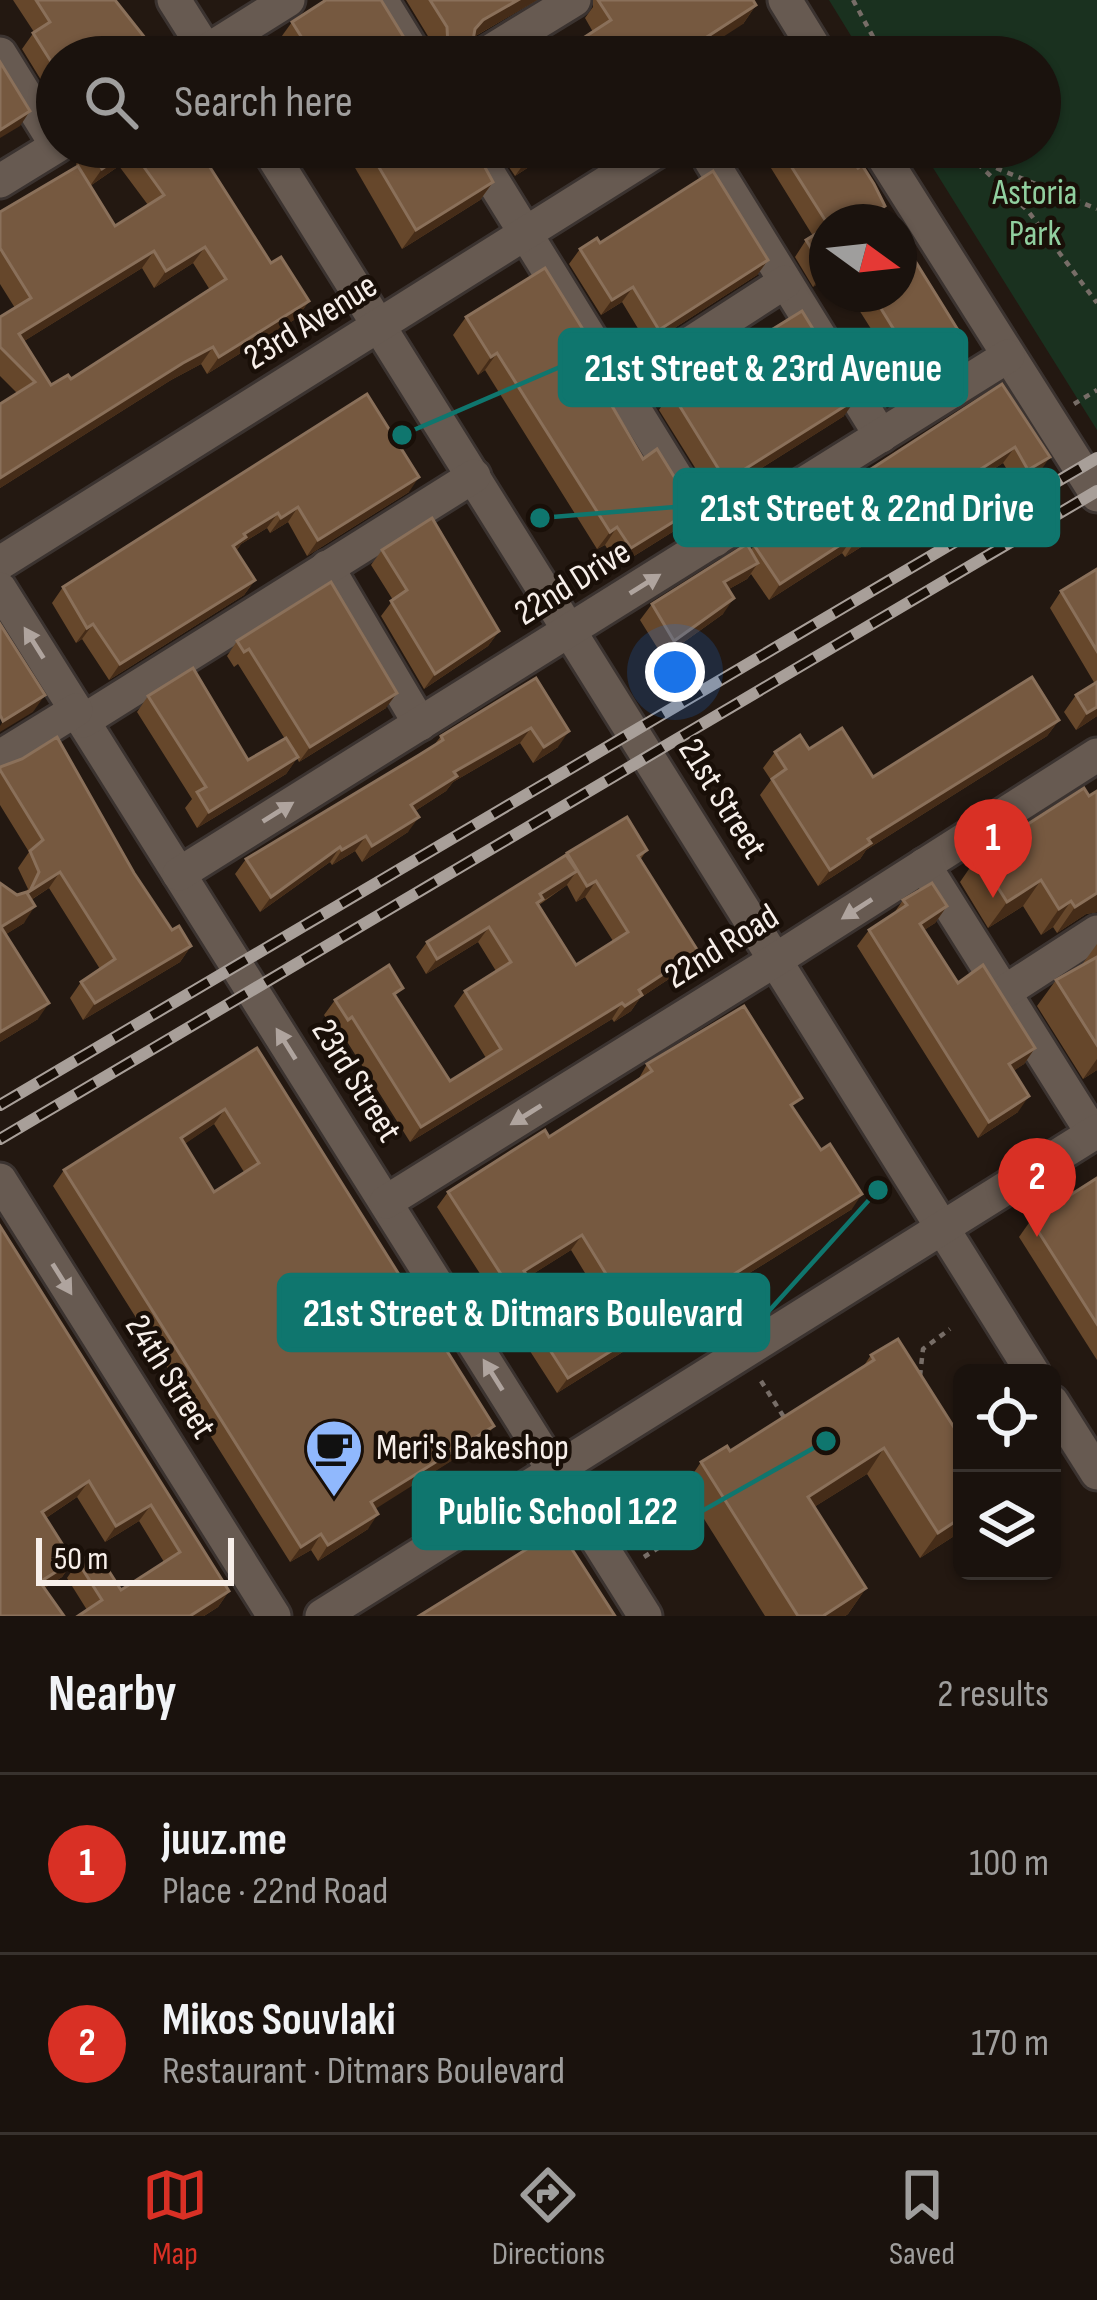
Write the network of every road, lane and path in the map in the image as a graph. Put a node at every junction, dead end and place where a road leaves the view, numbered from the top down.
1 (174, 0) edge
2 (288, 0) edge
3 (381, 0) edge
4 (574, 0) edge
5 (784, 0) edge
6 (853, 0) edge
7 (194, 36) edge
8 (234, 36) edge
9 (403, 36) edge
10 (515, 36) edge
11 (804, 36) edge
12 (871, 36) edge
13 (0, 54) edge
14 (36, 112) edge
15 (36, 159) edge
16 (280, 168) edge
17 (485, 168) edge
18 (630, 168) edge
19 (715, 168) edge
20 (890, 168) edge
21 (982, 168) edge
22 (996, 168) edge
23 (0, 181) edge
24 (1097, 209) edge
25 (526, 234) junction
26 (785, 282) junction
27 (1097, 303) edge
28 (379, 326) junction
29 (1008, 356) junction
30 (621, 388) junction
31 (1097, 390) edge
32 (1069, 407) dead end
33 (880, 436) junction
34 (474, 476) junction
35 (1097, 495) edge
36 (715, 540) junction
37 (0, 563) edge
38 (328, 567) junction
39 (0, 589) edge
40 (571, 631) junction
41 (79, 715) junction
42 (420, 724) junction
43 (0, 757) edge
44 (1092, 770) edge
45 (924, 866) junction
46 (179, 874) junction
47 (1097, 932) edge
48 (777, 959) junction
49 (1003, 993) junction
50 (1095, 1133) edge
51 (0, 1180) edge
52 (386, 1202) junction
53 (942, 1229) junction
54 (950, 1329) dead end
55 (1028, 1364) edge
56 (761, 1381) dead end
57 (926, 1389) edge
58 (1061, 1416) edge
59 (790, 1427) edge
60 (554, 1472) junction
61 (1097, 1473) edge
62 (704, 1519) dead end
63 (644, 1557) dead end
64 (274, 1616) edge
65 (322, 1616) edge
66 (645, 1616) edge

1 - 7 street
2 - 8 street
3 - 9 street
4 - 10 street
5 - 11 street
6 - 12 path
13 - 14 street
15 - 23 street
16 - 28 street, 21st Street
17 - 25 street
18 - 25 street, 23rd Avenue
19 - 26 street
20 - 29 street
21 - 27 path
22 - 24 path
25 - 28 street, 23rd Avenue
25 - 30 street
26 - 30 street
26 - 33 street
28 - 34 street, 21st Street
28 - 37 street, 23rd Avenue
29 - 33 street, 22nd Drive
29 - 35 street
30 - 36 street
31 - 32 path
33 - 36 street, 22nd Drive
34 - 38 street
34 - 40 street, 21st Street
40 -> 36 street, 22nd Drive
38 - 41 street
38 - 42 street
41 -> 39 street, 23rd Street
40 - 42 street, 22nd Drive
40 - 48 street, 21st Street
41 - 43 street
41 - 46 street, 23rd Street
46 -> 42 street, 22nd Drive
44 - 45 street, 22nd Road
45 -> 48 street, 22nd Road
45 - 49 street
52 -> 46 street, 23rd Street
47 - 49 street
48 -> 52 street, 22nd Road
48 - 53 street, 21st Street
49 - 50 street
50 - 53 street
51 -> 64 street, 24th Street
60 -> 52 street, 23rd Street
53 - 55 street, 21st Street
53 - 60 street
54 - 57 path
56 - 59 path
58 - 61 street
60 - 65 street
60 - 66 street, 23rd Street
62 - 63 path

